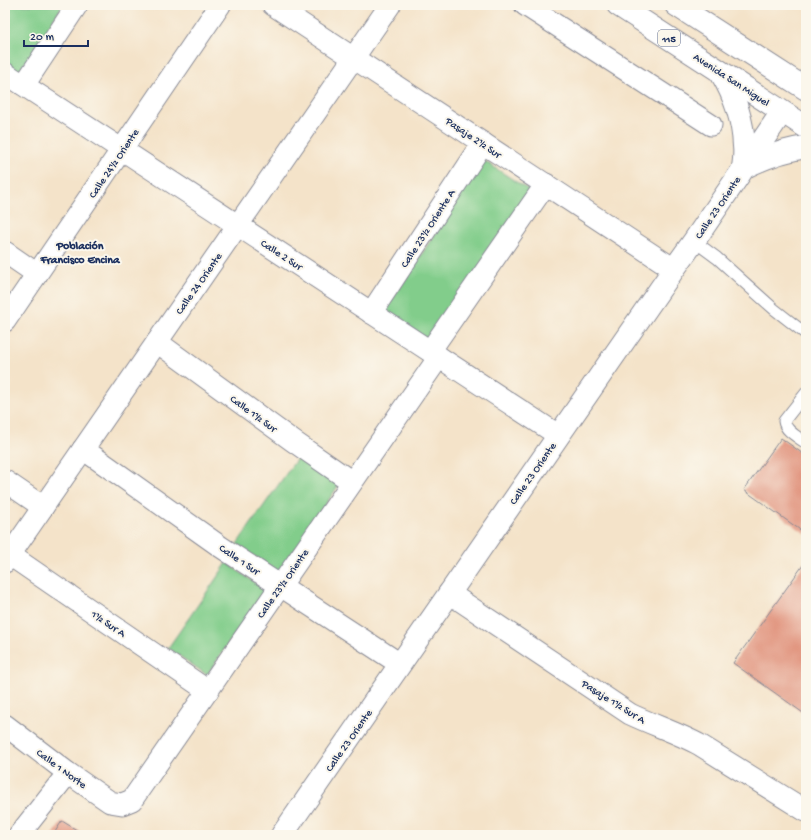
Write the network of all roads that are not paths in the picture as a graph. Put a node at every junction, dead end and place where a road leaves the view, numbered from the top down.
1 (77, 5) edge
2 (220, 5) edge
3 (273, 5) edge
4 (390, 5) edge
5 (525, 5) edge
6 (618, 5) edge
7 (676, 5) edge
8 (354, 58) junction
9 (756, 58) junction
10 (720, 72) junction
11 (5, 73) edge
12 (24, 85) junction
13 (806, 89) edge
14 (806, 109) edge
15 (782, 112) junction
16 (711, 125) dead end
17 (806, 127) edge
18 (483, 143) junction
19 (806, 147) edge
20 (122, 150) junction
21 (743, 168) junction
22 (546, 184) junction
23 (238, 225) junction
24 (694, 241) junction
25 (5, 252) edge
26 (674, 269) junction
27 (37, 274) junction
28 (371, 313) junction
29 (5, 321) edge
30 (806, 334) edge
31 (157, 342) junction
32 (434, 354) junction
33 (806, 393) edge
34 (558, 435) junction
35 (806, 443) edge
36 (83, 449) junction
37 (5, 481) edge
38 (352, 482) junction
39 (43, 507) junction
40 (7, 559) edge
41 (280, 586) junction
42 (449, 593) junction
43 (400, 664) junction
44 (208, 691) junction
45 (5, 725) edge
46 (68, 773) junction
47 (122, 804) joint
48 (806, 811) edge
49 (19, 835) edge
50 (282, 835) edge

1 - 12 street
2 - 20 street, Calle 24½ Oriente
3 - 8 street, Pasaje 2½ Sur
4 - 8 street, Calle 24 Oriente
5 - 16 street
6 - 10 main road, Avenida San Miguel / 115
7 - 9 main road
8 - 18 street, Pasaje 2½ Sur
8 - 23 street, Calle 24 Oriente
9 - 13 main road
9 - 15 main road
10 - 15 main road, Avenida San Miguel / 115
10 - 21 main road
11 - 12 street, Calle 2 Sur
12 - 20 street, Calle 2 Sur
14 - 15 main road
15 - 17 main road, Avenida San Miguel / 115
15 - 21 main road, Calle 23 Oriente
18 - 22 street, Pasaje 2½ Sur
18 - 28 street, Calle 23½ Oriente A
19 - 21 main road
20 - 23 street, Calle 2 Sur
20 - 27 street, Calle 24½ Oriente
21 - 24 main road, Calle 23 Oriente
22 - 26 street, Pasaje 2½ Sur
22 - 32 street
23 - 28 street, Calle 2 Sur
23 - 31 street, Calle 24 Oriente
24 - 26 main road, Calle 23 Oriente
24 - 30 lane
25 - 27 street
26 - 34 main road, Calle 23 Oriente
27 - 29 street, Calle 24½ Oriente
28 - 32 street, Calle 2 Sur
31 - 36 street, Calle 24 Oriente
31 - 38 street, Calle 1½ Sur
32 - 34 street, Calle 2 Sur
32 - 38 street, Calle 23½ Oriente
33 - 35 lane
34 - 42 main road, Calle 23 Oriente
36 - 39 street, Calle 24 Oriente
36 - 41 street, Calle 1 Sur
37 - 39 street
38 - 41 street, Calle 23½ Oriente
39 - 40 street, Calle 24 Oriente
40 - 44 street, 1½ Sur A
41 - 43 street, Calle 1 Sur
41 - 44 street, Calle 23½ Oriente
42 - 43 main road, Calle 23 Oriente
42 - 48 street, Pasaje 1½ Sur A
43 - 50 main road, Calle 23 Oriente
44 - 47 street, Calle 23½ Oriente
45 - 46 street, Calle 1 Norte
46 - 47 street, Calle 1 Norte
46 - 49 street

